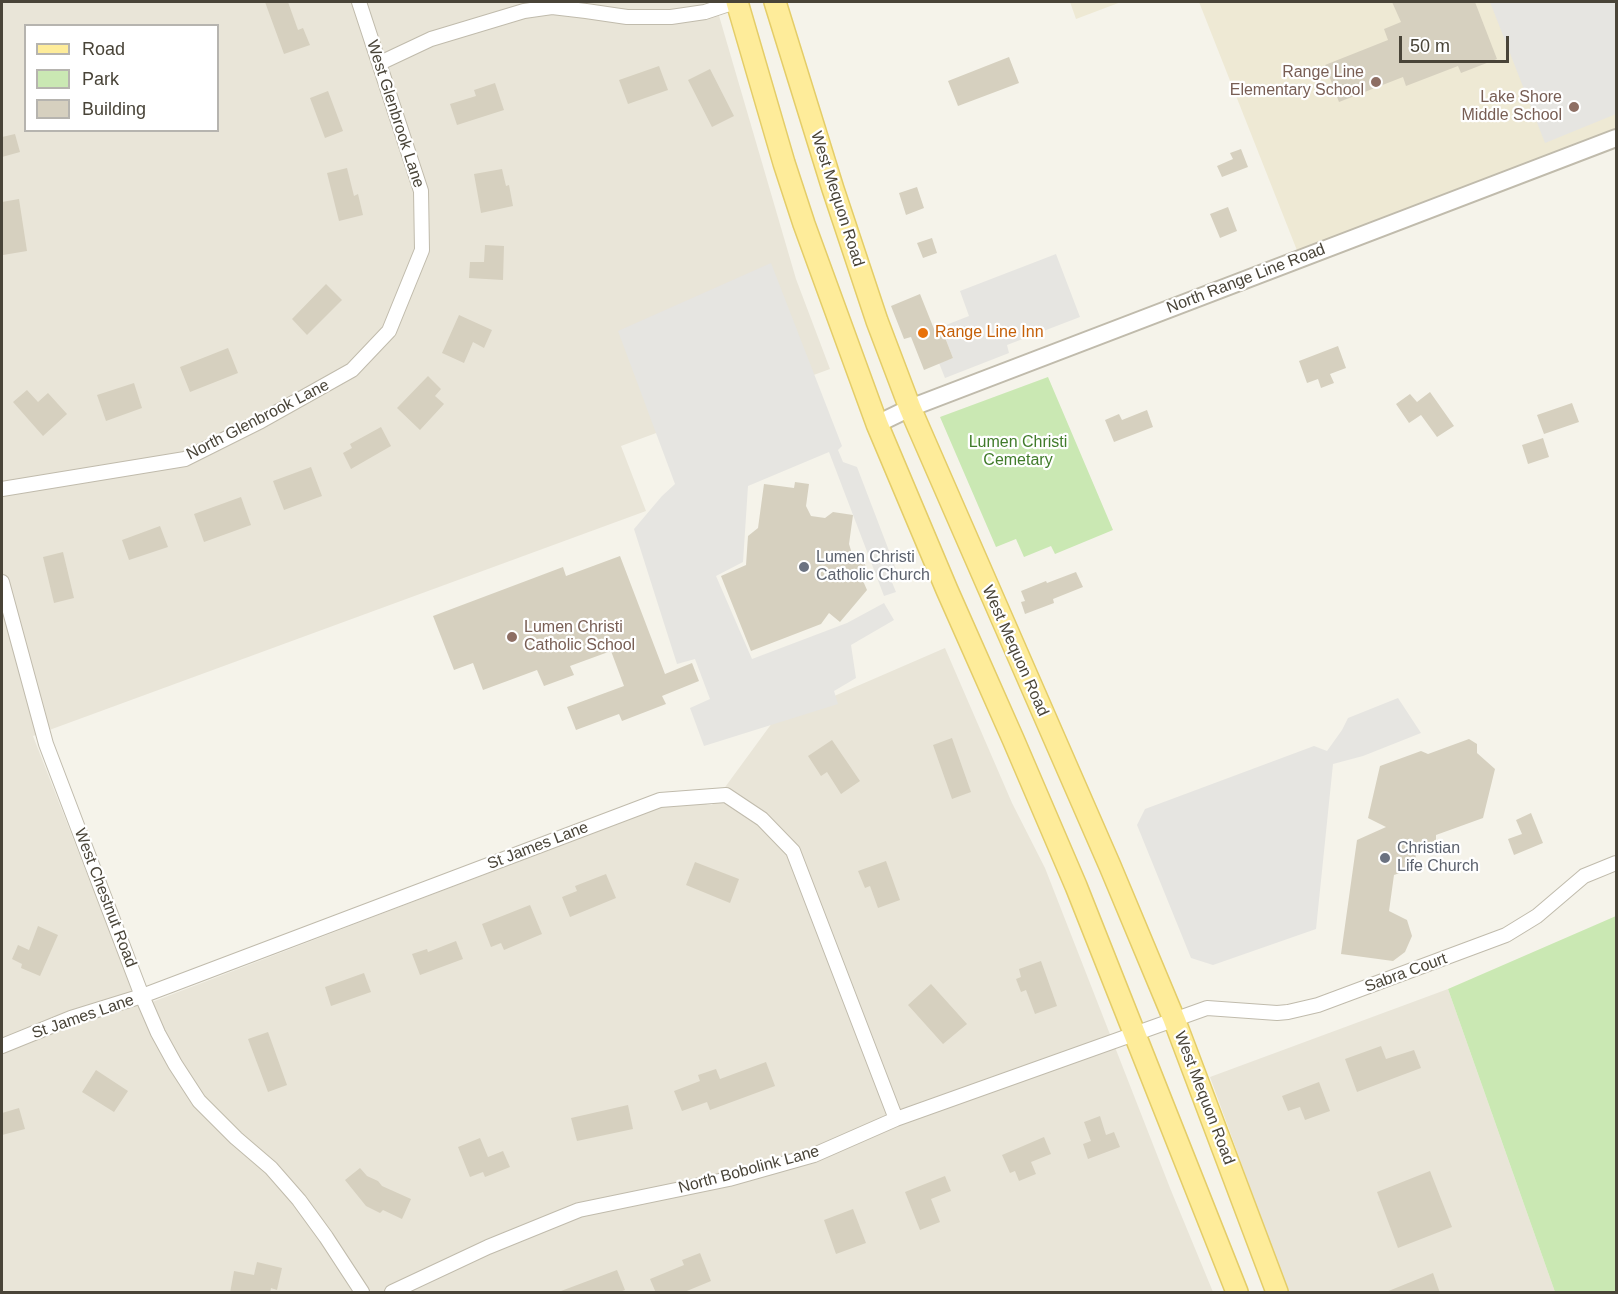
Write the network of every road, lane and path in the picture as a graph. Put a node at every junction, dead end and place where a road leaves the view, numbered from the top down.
1 (358, 2) edge
2 (736, 2) edge
3 (775, 2) edge
4 (380, 63) junction
5 (1617, 138) edge
6 (389, 331) joint
7 (910, 408) junction
8 (877, 424) junction
9 (2, 489) edge
10 (2, 582) edge
11 (1617, 863) edge
12 (142, 996) junction
13 (1174, 1018) junction
14 (1134, 1034) junction
15 (2, 1046) edge
16 (896, 1119) junction
17 (362, 1293) edge
18 (392, 1293) edge
19 (1237, 1293) edge
20 (1277, 1293) edge

1 - 4 street, West Glenbrook Lane
2 - 4 street
2 - 8 main road
3 - 7 main road, West Mequon Road
4 - 6 street, West Glenbrook Lane
5 - 7 street, North Range Line Road
6 - 9 street, North Glenbrook Lane
7 - 8 street, North Range Line Road
7 - 13 main road, West Mequon Road
8 - 14 main road
10 - 12 street, West Chestnut Road
11 - 13 street, Sabra Court
12 - 15 street, St James Lane
12 - 16 street, St James Lane
12 - 17 street, West Chestnut Road
13 - 14 street, North Bobolink Lane
13 - 20 main road, West Mequon Road
14 - 16 street, North Bobolink Lane
14 - 19 main road
16 - 18 street, North Bobolink Lane

